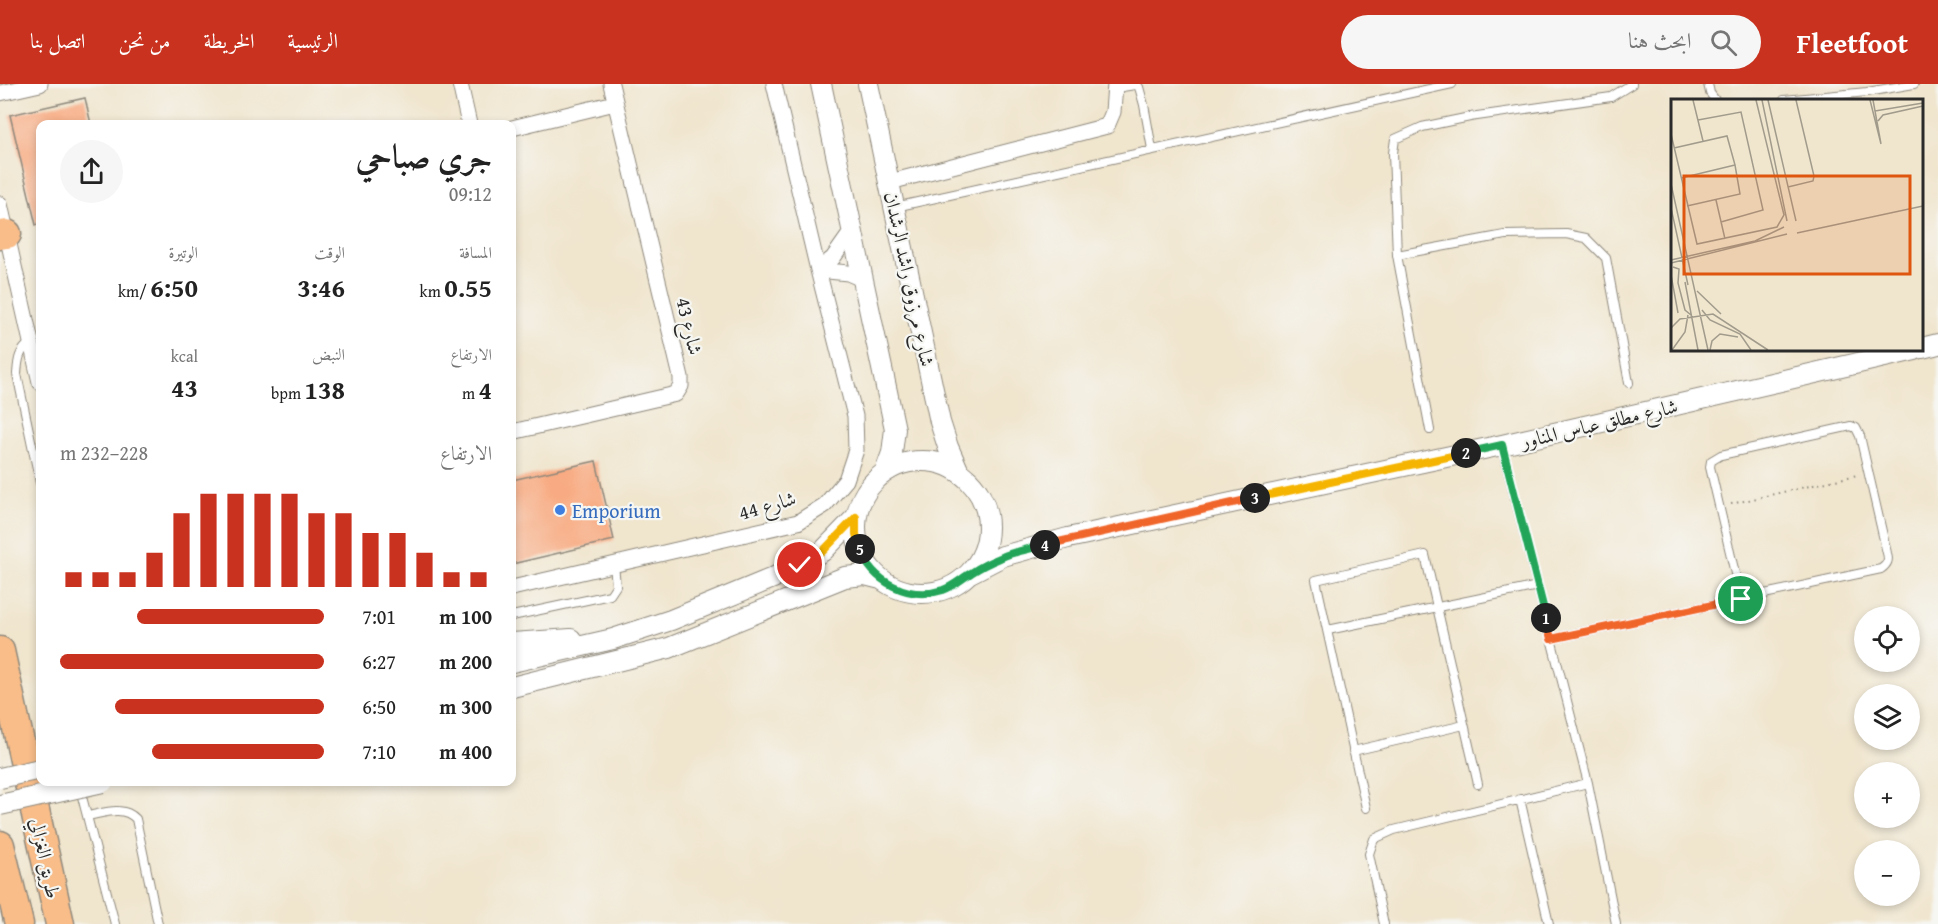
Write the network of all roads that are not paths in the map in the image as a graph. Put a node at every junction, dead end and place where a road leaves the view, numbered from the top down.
1 (40, 84) edge
2 (460, 84) edge
3 (611, 84) edge
4 (774, 84) edge
5 (821, 84) edge
6 (868, 84) edge
7 (1452, 84) edge
8 (1632, 84) edge
9 (1708, 84) edge
10 (1914, 84) edge
11 (1135, 85) edge
12 (1116, 86) edge
13 (0, 93) edge
14 (1868, 96) edge
15 (1714, 99) edge
16 (1805, 99) edge
17 (615, 103) junction
18 (468, 120) edge
19 (516, 127) edge
20 (1152, 149) junction
21 (890, 182) junction
22 (0, 204) edge
23 (895, 207) junction
24 (852, 231) junction
25 (3, 234) edge
26 (1397, 255) junction
27 (818, 270) junction
28 (862, 279) junction
29 (36, 341) edge
30 (1938, 344) edge
31 (1923, 348) edge
32 (1911, 351) edge
33 (1629, 383) dead end
34 (1430, 430) dead end
35 (516, 431) edge
36 (1502, 445) junction
37 (36, 464) edge
38 (885, 472) junction
39 (959, 472) junction
40 (856, 517) junction
41 (614, 564) junction
42 (970, 573) junction
43 (880, 579) junction
44 (1538, 586) junction
45 (516, 587) edge
46 (1741, 599) junction
47 (1437, 607) junction
48 (516, 615) edge
49 (1328, 630) junction
50 (613, 639) junction
51 (1551, 639) junction
52 (516, 643) edge
53 (0, 651) edge
54 (516, 661) edge
55 (516, 686) edge
56 (1464, 725) junction
57 (1353, 751) junction
58 (36, 770) edge
59 (0, 778) edge
60 (1588, 783) junction
61 (1478, 784) dead end
62 (79, 786) edge
63 (85, 786) edge
64 (1520, 799) junction
65 (0, 805) edge
66 (1366, 808) dead end
67 (87, 816) junction
68 (0, 845) edge
69 (0, 851) edge
70 (3, 924) edge
71 (19, 924) edge
72 (60, 924) edge
73 (116, 924) edge
74 (158, 924) edge
75 (1384, 924) edge
76 (1549, 924) edge
77 (1616, 924) edge

1 - 13 street
2 - 18 street
3 - 17 street, شارع 43
4 - 27 street, شارع 44
5 - 24 street
6 - 21 street, شارع مرزوق راشد الرشدان
7 - 20 lane
8 - 26 lane
9 - 15 lane
10 - 14 lane
11 - 12 lane
11 - 20 lane
12 - 21 street
14 - 16 lane
17 - 19 street
17 - 35 street, شارع 43
20 - 23 lane
21 - 23 street, شارع مرزوق راشد الرشدان
22 - 25 street
23 - 39 street, شارع مرزوق راشد الرشدان
24 - 27 street
24 - 28 street
25 - 29 street
26 - 33 lane
26 - 34 lane
27 - 28 street
27 - 41 street, شارع 44
28 - 38 street
29 - 37 lane
30 - 31 street
32 - 36 street, شارع مطلق عباس المناور
36 - 42 street, شارع مطلق عباس المناور
36 - 44 lane
38 - 39 street
38 - 40 street
39 - 42 street
40 - 43 street
40 - 50 street
41 - 45 street, شارع 44
41 - 48 lane
42 - 43 street
43 - 55 street
44 - 47 lane
44 - 51 lane
46 - 46 lane
46 - 51 lane
47 - 49 lane
47 - 49 lane
47 - 56 lane
49 - 57 lane
50 - 52 street
50 - 54 street
51 - 60 lane
53 - 72 highway, طريق الغزالي
56 - 57 lane
56 - 61 lane
57 - 66 lane
58 - 59 street, bridge
60 - 64 lane
60 - 77 lane
62 - 67 lane
63 - 65 street, bridge
64 - 75 lane
64 - 76 lane
67 - 73 lane
67 - 74 lane
68 - 71 highway, طريق الغزالي
69 - 70 highway

